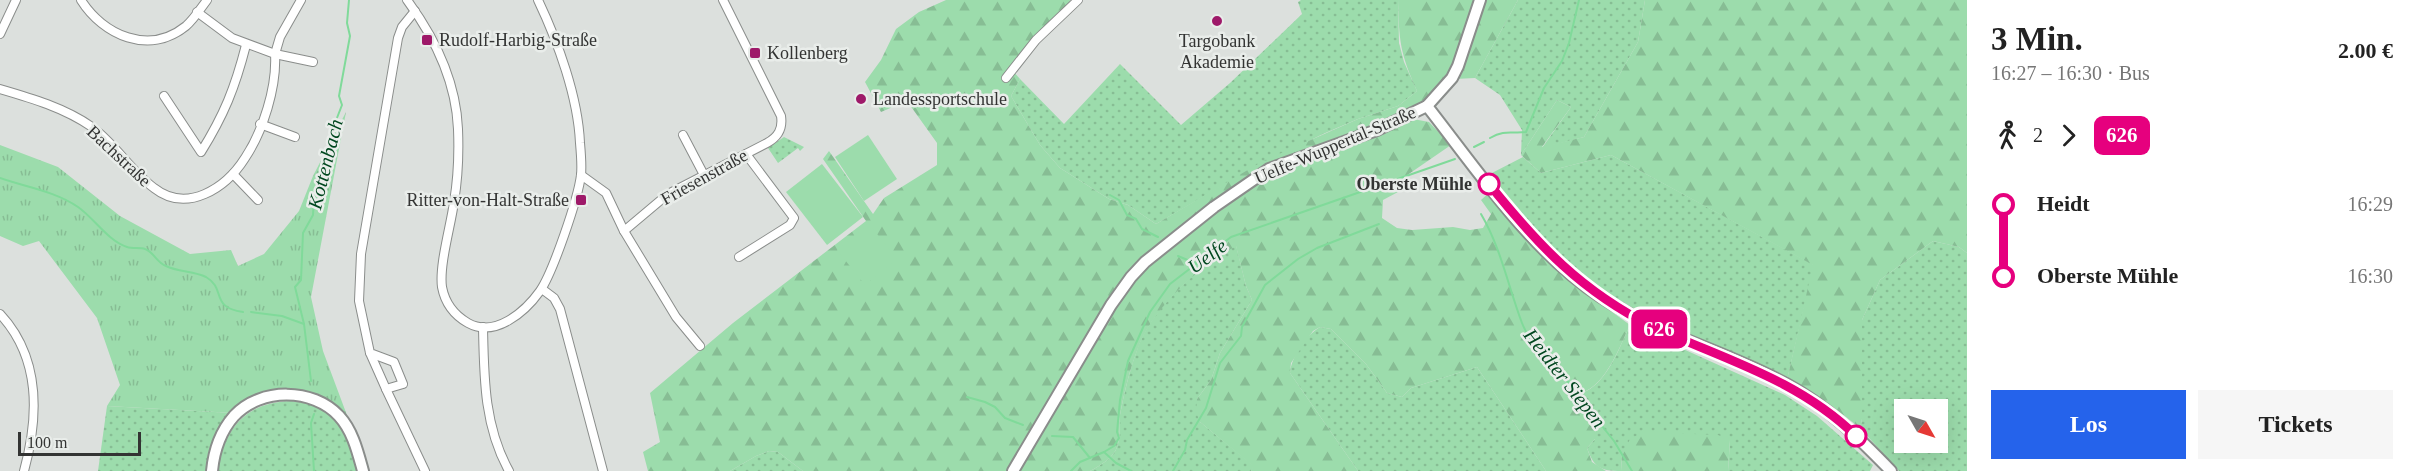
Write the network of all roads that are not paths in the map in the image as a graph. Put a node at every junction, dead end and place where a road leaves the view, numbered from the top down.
1 (16, 0) edge
2 (81, 0) edge
3 (207, 0) edge
4 (301, 0) edge
5 (407, 0) edge
6 (538, 0) edge
7 (723, 0) edge
8 (1078, 0) edge
9 (1480, 0) edge
10 (415, 11) junction
11 (197, 12) junction
12 (0, 34) edge
13 (246, 45) junction
14 (275, 54) junction
15 (313, 62) dead end
16 (1006, 78) dead end
17 (0, 89) edge
18 (164, 96) dead end
19 (1427, 106) junction
20 (260, 124) junction
21 (683, 135) dead end
22 (294, 137) dead end
23 (746, 154) junction
24 (233, 174) junction
25 (704, 175) junction
26 (581, 176) junction
27 (258, 200) dead end
28 (624, 231) junction
29 (739, 257) dead end
30 (542, 289) junction
31 (0, 314) edge
32 (483, 327) junction
33 (700, 346) dead end
34 (370, 353) junction
35 (386, 389) junction
36 (24, 471) edge
37 (212, 471) edge
38 (363, 471) edge
39 (425, 471) edge
40 (509, 471) edge
41 (603, 471) edge
42 (1013, 471) edge
43 (1891, 471) edge

1 - 12 street
2 - 11 street
3 - 11 street
4 - 14 street, Bachstraße
5 - 10 street
6 - 26 street
7 - 23 street, Friesenstraße
8 - 16 street
9 - 19 main road, Uelfe-Wuppertal-Straße
10 - 32 street
10 - 34 street
11 - 13 street
13 - 14 street
13 - 18 street
14 - 15 street
14 - 20 street, Bachstraße
17 - 24 street, Bachstraße
19 - 42 main road, Uelfe-Wuppertal-Straße
19 - 43 main road
20 - 22 street
20 - 24 street, Bachstraße
21 - 25 street
23 - 25 street, Friesenstraße
23 - 29 street
24 - 27 street
25 - 28 street, Friesenstraße
26 - 28 street
26 - 30 street
28 - 33 street
30 - 32 street
30 - 41 street
31 - 36 street
32 - 40 street
34 - 35 street
34 - 35 street
35 - 39 street
37 - 38 main road

